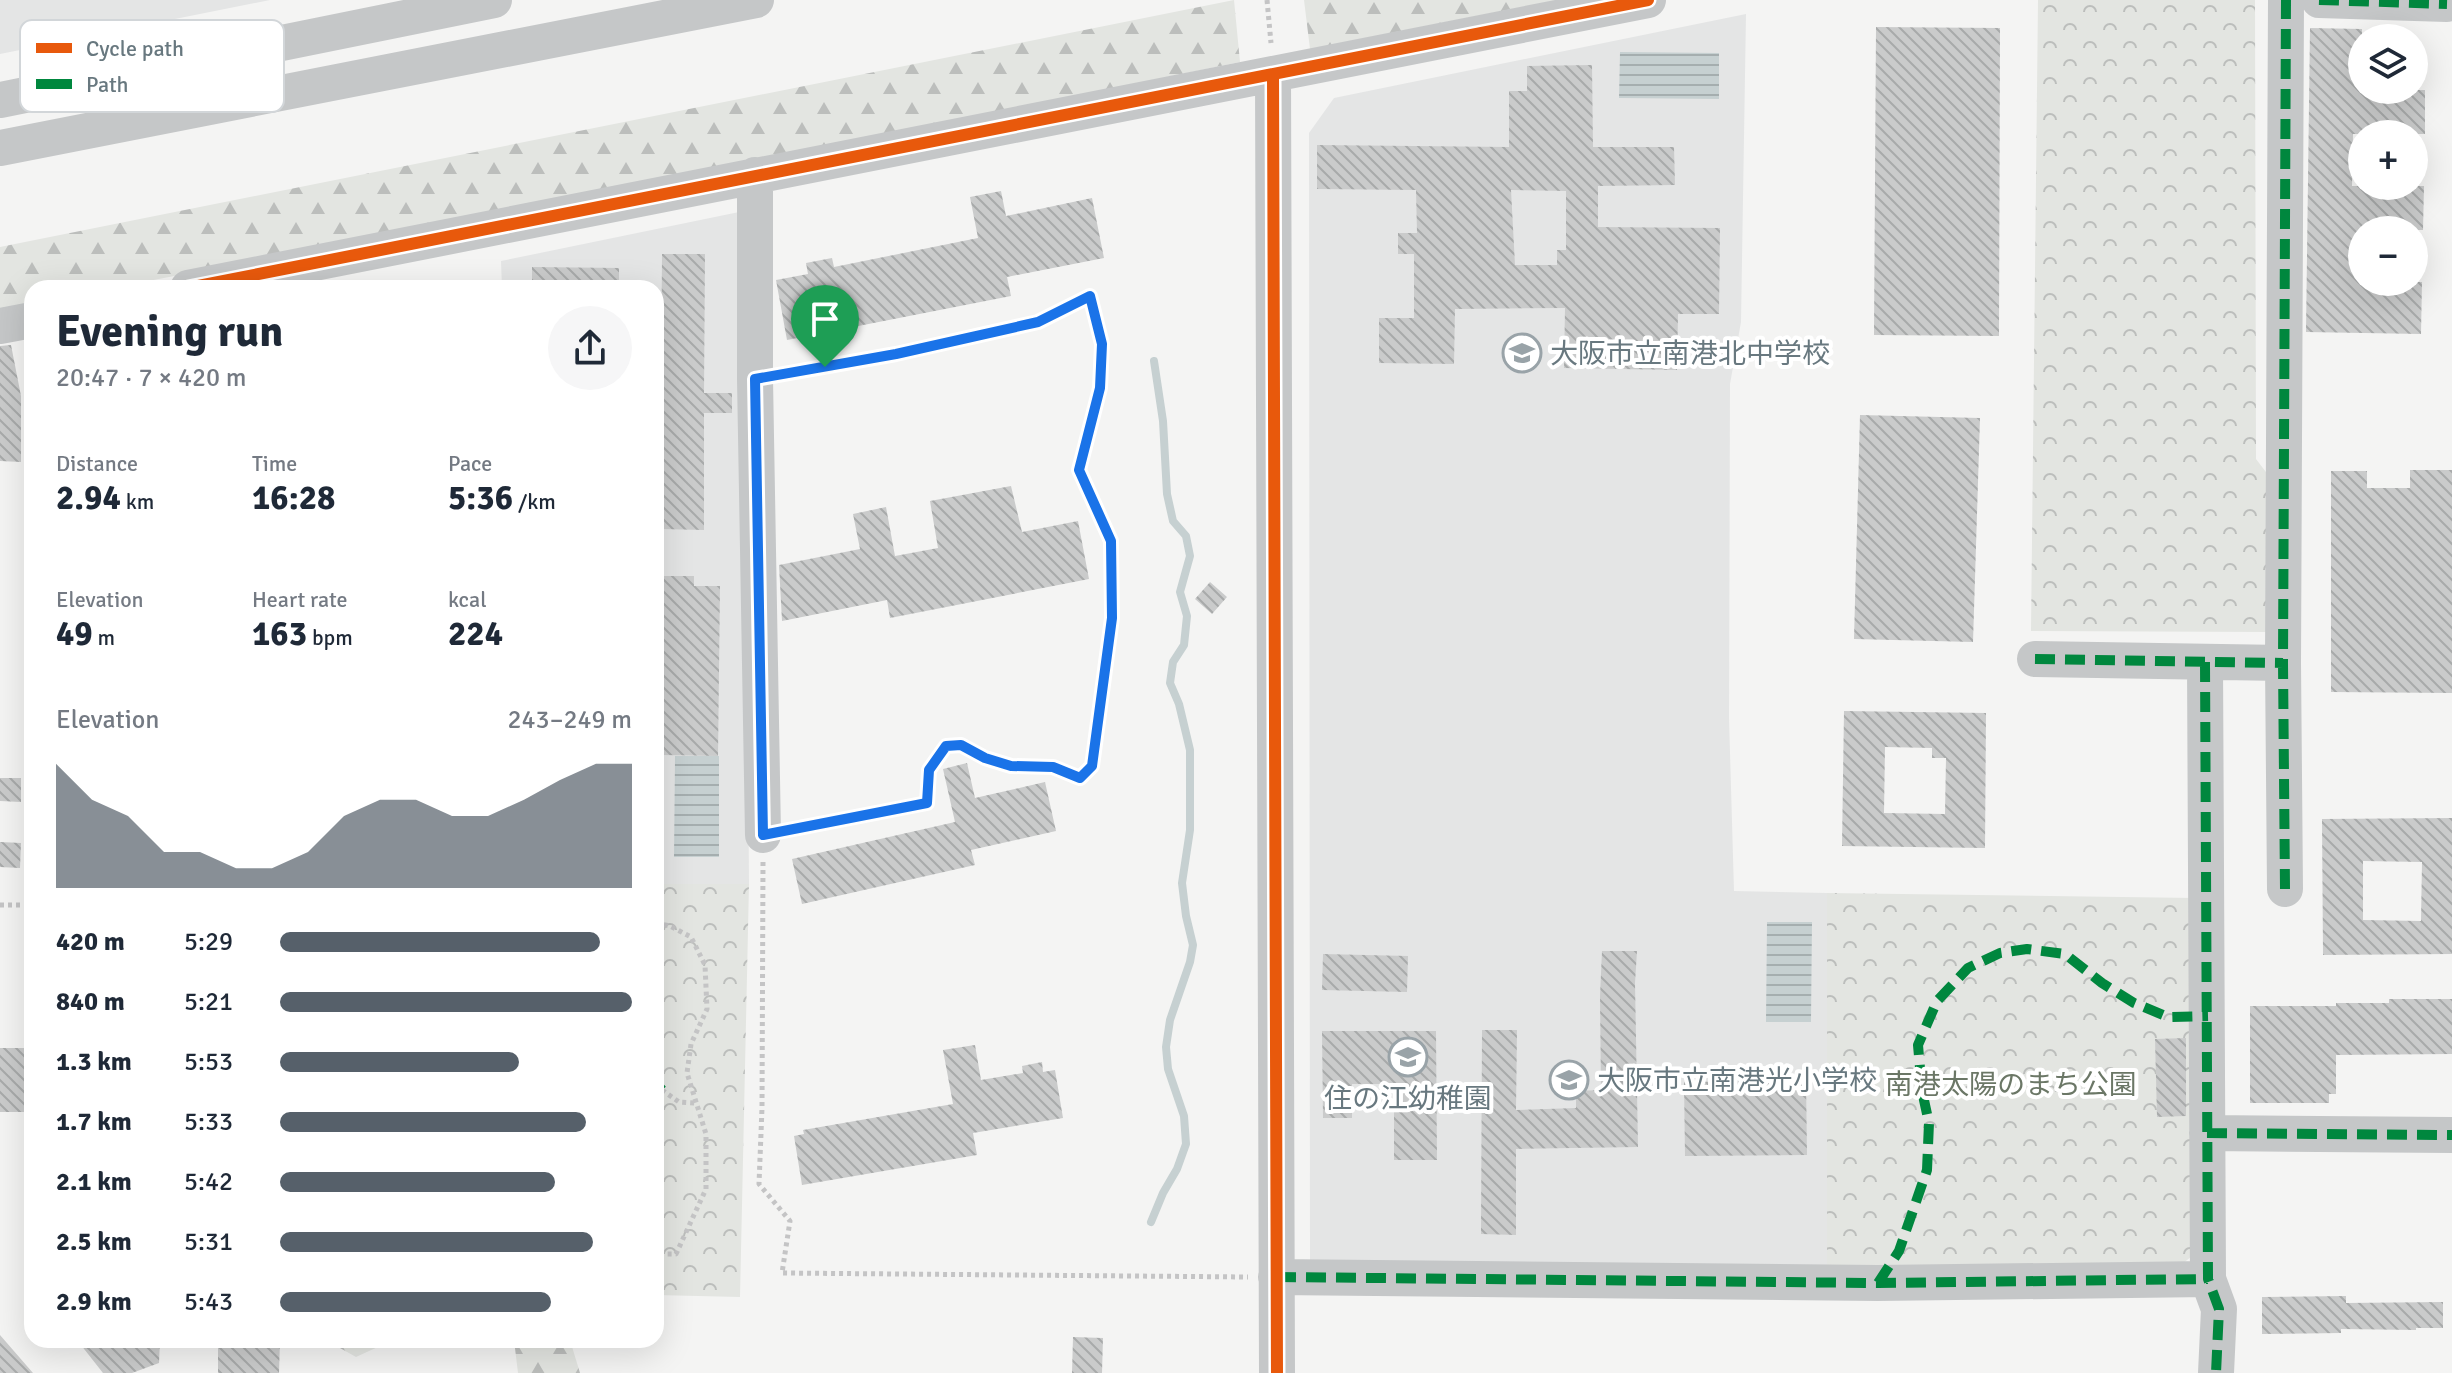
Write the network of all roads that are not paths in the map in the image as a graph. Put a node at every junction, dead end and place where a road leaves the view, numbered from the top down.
1 (494, 0) edge
2 (756, 0) edge
3 (1648, 0) edge
4 (2286, 0) edge
5 (2319, 0) edge
6 (2447, 4) dead end
7 (284, 43) edge
8 (1273, 75) junction
9 (284, 92) edge
10 (20, 96) edge
11 (0, 100) edge
12 (184, 112) edge
13 (0, 148) edge
14 (755, 175) junction
15 (228, 280) edge
16 (24, 322) edge
17 (0, 326) edge
18 (2035, 659) dead end
19 (2205, 662) junction
20 (2283, 663) junction
21 (763, 835) road end
22 (2285, 889) dead end
23 (2207, 1133) junction
24 (2452, 1135) edge
25 (1276, 1277) junction
26 (2208, 1279) junction
27 (1277, 1373) edge
28 (2216, 1373) edge

1 - 7 street
2 - 9 street
3 - 8 street
4 - 20 street
5 - 6 street
8 - 14 street
8 - 25 street
10 - 11 street
12 - 13 street
14 - 15 street
14 - 21 street
16 - 17 street
18 - 19 street
19 - 20 street
19 - 23 street
20 - 22 street
23 - 24 street
23 - 26 street
25 - 26 street
25 - 27 street
26 - 28 street

